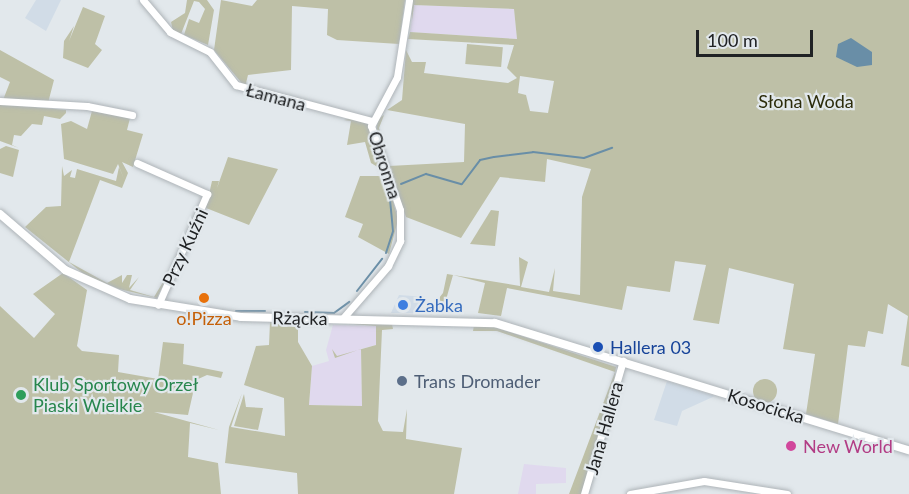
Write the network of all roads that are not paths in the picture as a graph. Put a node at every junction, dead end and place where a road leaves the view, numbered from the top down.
1 (143, 0) edge
2 (409, 0) edge
3 (0, 101) edge
4 (132, 116) dead end
5 (372, 121) junction
6 (138, 163) dead end
7 (0, 214) edge
8 (158, 305) junction
9 (343, 318) junction
10 (623, 361) junction
11 (909, 450) edge
12 (584, 494) edge
13 (630, 494) edge
14 (787, 494) edge

1 - 5 street, Łamana
2 - 5 street, Obronna
3 - 4 street
5 - 9 street, Obronna
6 - 8 street, Przy Kuźni
7 - 8 street, Rżącka
8 - 9 street, Rżącka
9 - 10 street, Rżącka
10 - 11 street, Kosocicka
10 - 12 street, Jana Hallera
13 - 14 street

